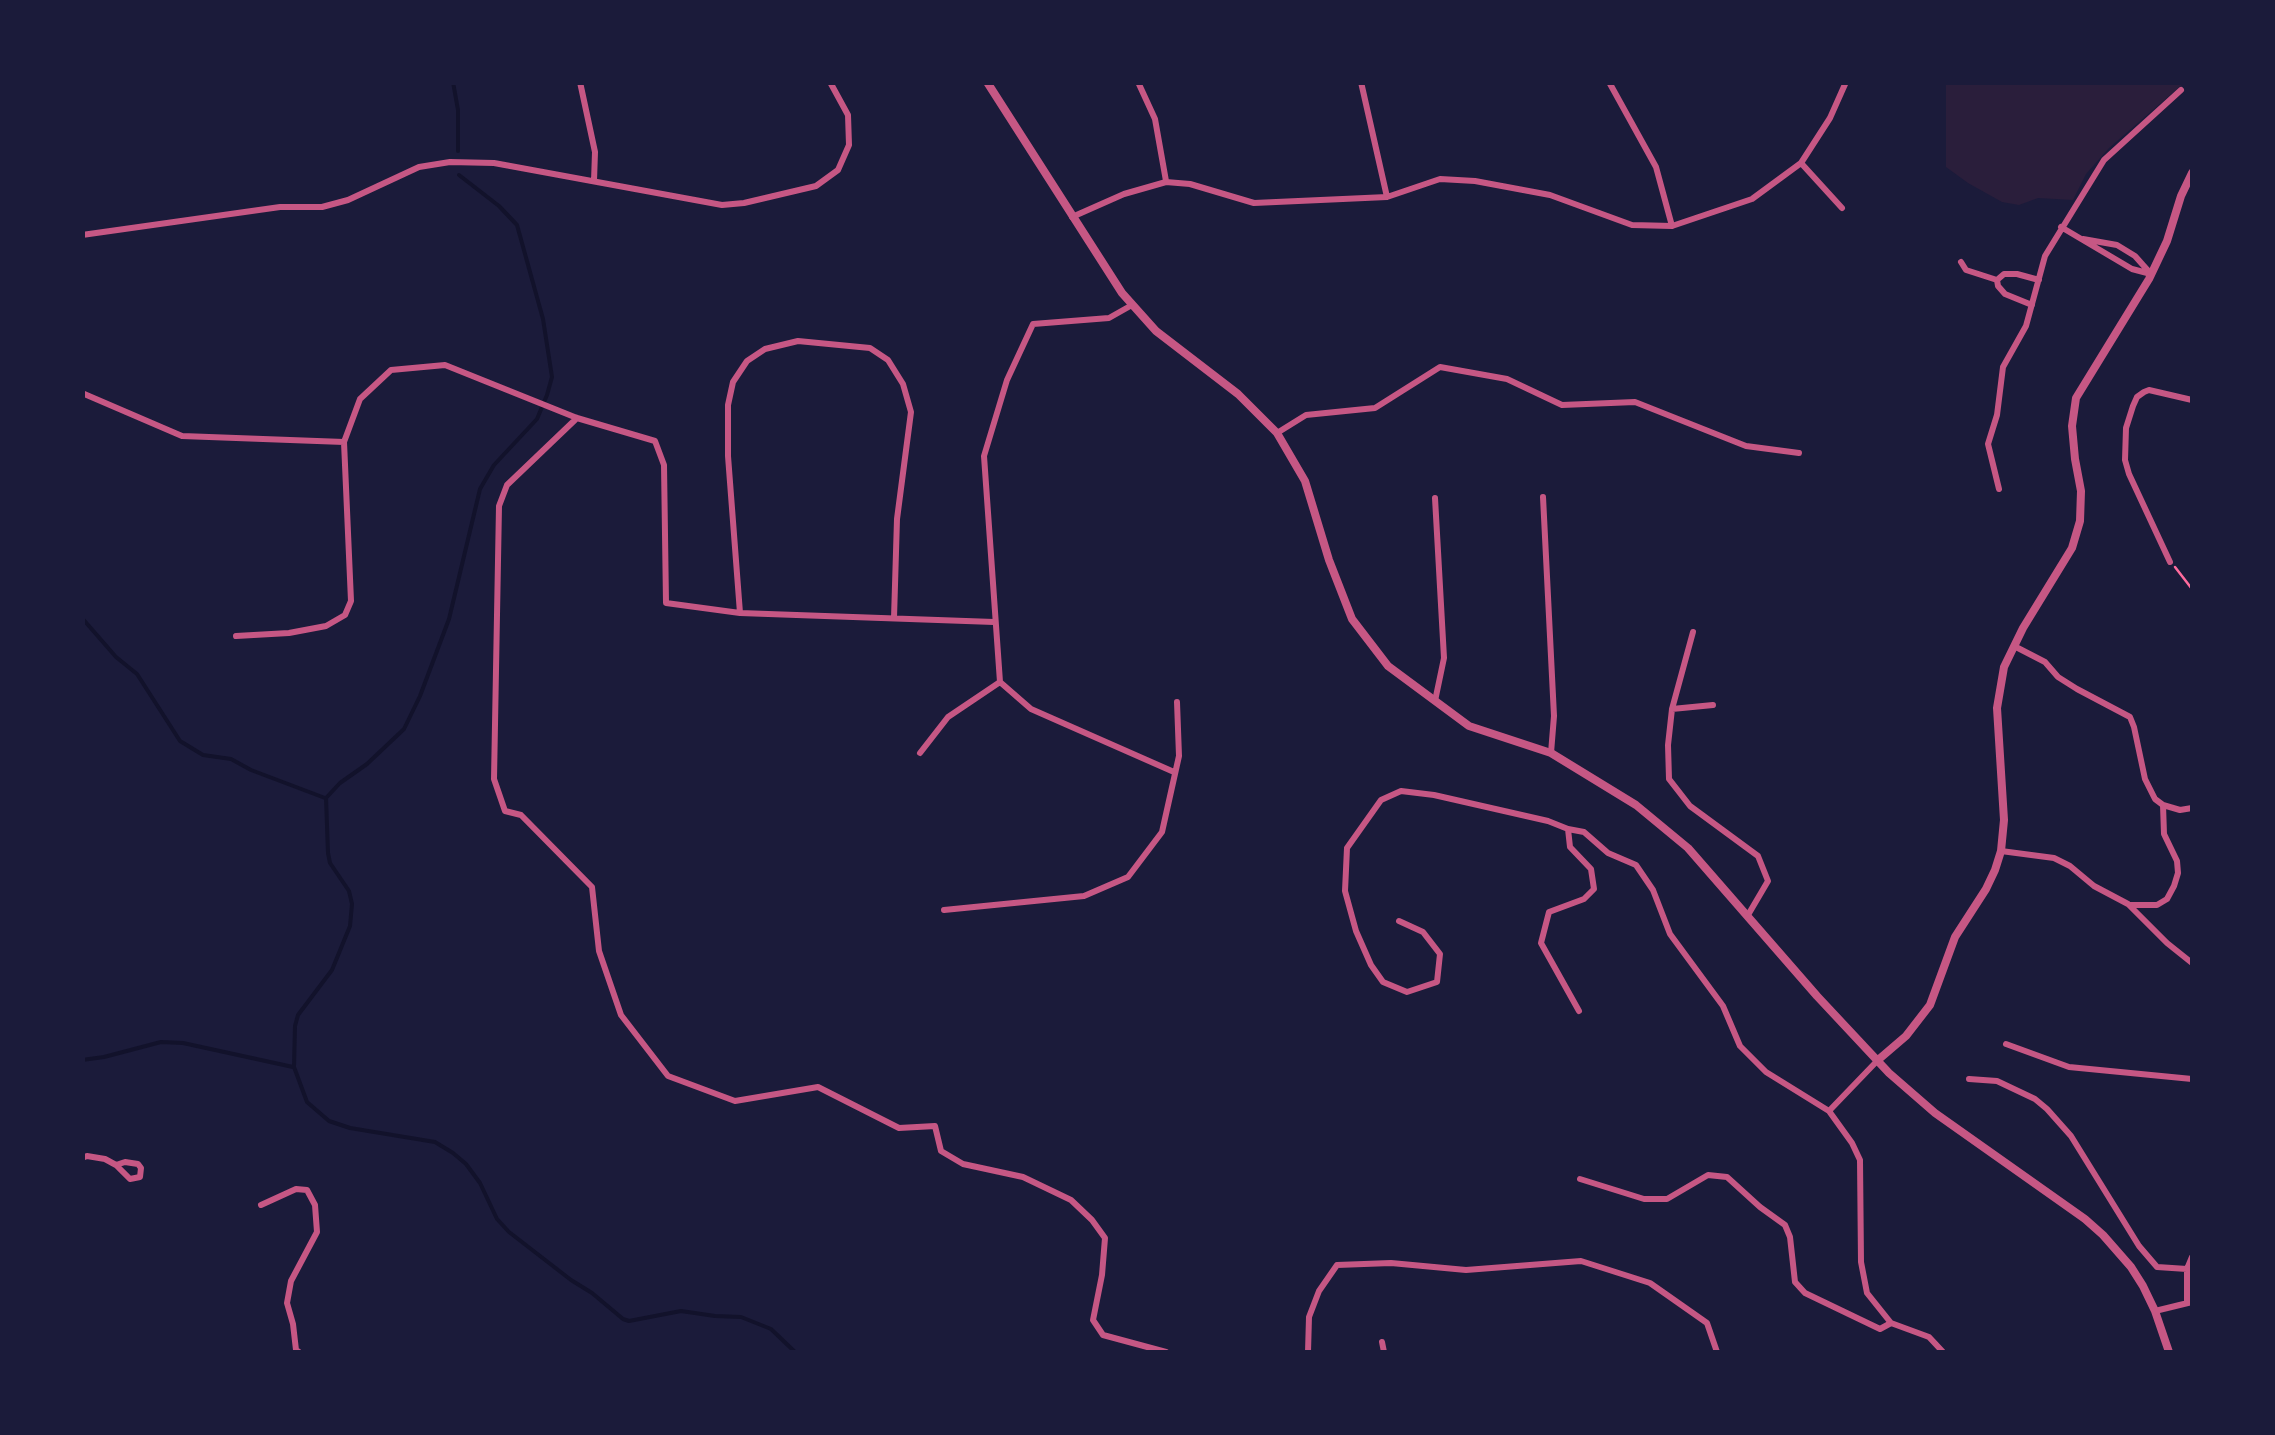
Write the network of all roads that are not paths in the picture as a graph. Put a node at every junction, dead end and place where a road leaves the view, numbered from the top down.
1 (580, 82) edge
2 (830, 82) edge
3 (987, 82) edge
4 (1138, 82) edge
5 (1361, 82) edge
6 (1609, 82) edge
7 (1846, 82) edge
8 (2181, 90) dead end
9 (1801, 163) junction
10 (2192, 173) edge
11 (594, 181) junction
12 (1166, 182) junction
13 (1387, 196) junction
14 (1842, 208) dead end
15 (1072, 217) junction
16 (1672, 226) junction
17 (2061, 226) junction
18 (82, 236) edge
19 (2083, 240) junction
20 (1960, 262) dead end
21 (2151, 274) junction
22 (1997, 280) junction
23 (2039, 280) junction
24 (1132, 305) junction
25 (2032, 305) junction
26 (82, 392) edge
27 (2192, 400) edge
28 (577, 418) junction
29 (1278, 433) junction
30 (344, 442) junction
31 (1799, 453) dead end
32 (1999, 489) dead end
33 (1435, 498) dead end
34 (1543, 498) dead end
35 (2170, 562) road end
36 (740, 612) junction
37 (894, 618) junction
38 (994, 622) junction
39 (1693, 632) dead end
40 (236, 636) dead end
41 (2014, 646) junction
42 (1000, 682) junction
43 (1435, 701) junction
44 (1177, 702) dead end
45 (1713, 705) dead end
46 (1672, 709) junction
47 (920, 752) dead end
48 (1551, 752) junction
49 (1174, 772) junction
50 (2163, 804) junction
51 (2192, 808) edge
52 (1568, 829) junction
53 (2001, 851) junction
54 (2128, 904) junction
55 (944, 910) dead end
56 (1748, 915) junction
57 (1399, 921) dead end
58 (2192, 963) edge
59 (1579, 1011) dead end
60 (2006, 1044) dead end
61 (1878, 1060) junction
62 (1969, 1078) dead end
63 (2192, 1079) edge
64 (1829, 1111) junction
65 (82, 1158) edge
66 (116, 1165) dead end
67 (1580, 1180) dead end
68 (261, 1206) dead end
69 (2192, 1258) edge
70 (2187, 1269) junction
71 (2190, 1302) edge
72 (2155, 1311) junction
73 (1891, 1323) junction
74 (1382, 1342) dead end
75 (299, 1352) edge
76 (1166, 1352) edge
77 (1308, 1352) edge
78 (1384, 1352) edge
79 (1716, 1352) edge
80 (1943, 1352) edge
81 (2169, 1352) edge

1 - 11 street
2 - 11 street
3 - 15 street
4 - 12 street
5 - 13 street
6 - 16 street
7 - 9 street
8 - 17 street
9 - 14 street
9 - 16 street
10 - 21 street
11 - 18 street
12 - 13 street
12 - 15 street
13 - 16 street
15 - 24 street
17 - 19 street
17 - 23 street
19 - 21 street
19 - 21 street
20 - 22 street
21 - 41 street
22 - 23 street
22 - 25 street
23 - 25 street
24 - 29 street
24 - 38 street
25 - 32 street
26 - 30 street
27 - 35 street
28 - 30 street
28 - 36 street
28 - 76 street
29 - 31 street
29 - 43 street
30 - 40 street
33 - 43 street
34 - 48 street
36 - 37 street
36 - 37 street
37 - 38 street
38 - 42 street
39 - 46 street
41 - 50 street
41 - 53 street
42 - 47 street
42 - 49 street
43 - 48 street
44 - 49 street
45 - 46 street
46 - 56 street
48 - 56 street
49 - 55 street
50 - 51 street
50 - 54 street
52 - 57 street
52 - 59 street
52 - 64 street
53 - 54 street
53 - 61 street
54 - 58 street
56 - 61 street
60 - 63 street
61 - 64 street
61 - 72 street
62 - 70 street
64 - 73 street
65 - 66 street
67 - 73 street
68 - 75 street
69 - 70 street
70 - 71 street
71 - 72 street
72 - 81 street
73 - 80 street
74 - 78 street
77 - 79 street

